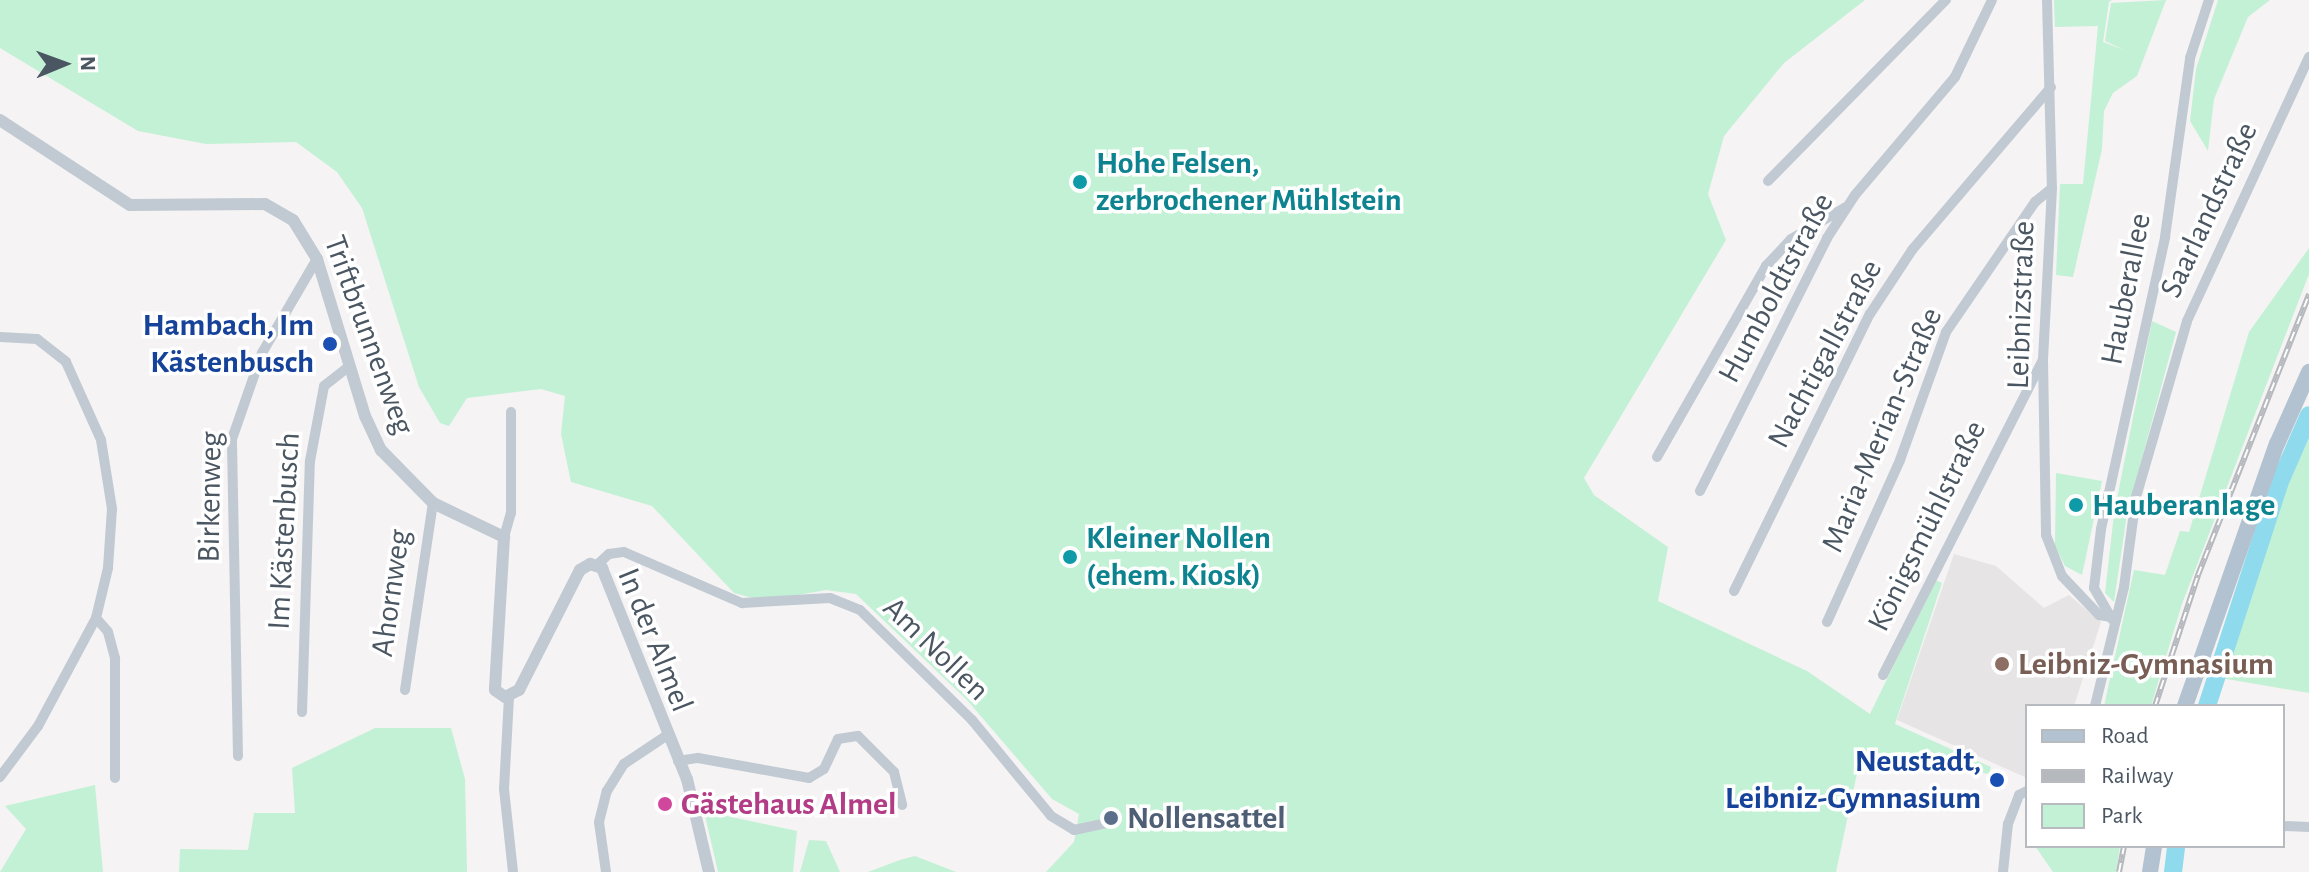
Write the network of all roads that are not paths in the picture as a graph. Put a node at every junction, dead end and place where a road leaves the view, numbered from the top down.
1 (1946, 0) edge
2 (1992, 0) edge
3 (2047, 0) edge
4 (2209, 0) edge
5 (2309, 57) edge
6 (2051, 87) junction
7 (0, 120) edge
8 (1768, 181) dead end
9 (2052, 188) junction
10 (1846, 207) junction
11 (317, 259) junction
12 (0, 337) edge
13 (2043, 360) junction
14 (350, 366) junction
15 (2309, 372) edge
16 (511, 412) dead end
17 (1657, 457) dead end
18 (1700, 491) dead end
19 (433, 503) junction
20 (504, 537) junction
21 (597, 565) junction
22 (2094, 588) junction
23 (1734, 591) dead end
24 (2085, 599) junction
25 (96, 618) junction
26 (2112, 619) junction
27 (1827, 622) dead end
28 (1883, 675) dead end
29 (405, 690) dead end
30 (509, 697) junction
31 (2095, 704) edge
32 (2186, 704) edge
33 (302, 712) dead end
34 (666, 736) junction
35 (238, 756) dead end
36 (678, 761) junction
37 (0, 777) edge
38 (115, 778) dead end
39 (2025, 794) edge
40 (902, 805) dead end
41 (1112, 822) dead end
42 (2285, 826) edge
43 (2309, 827) edge
44 (2154, 848) edge
45 (513, 872) edge
46 (606, 872) edge
47 (709, 872) edge
48 (2003, 872) edge
49 (2150, 872) edge

1 - 8 street
2 - 10 street, Humboldtstraße
3 - 6 street, Leibnizstraße
4 - 22 street, Hauberallee
5 - 26 street, Saarlandstraße
6 - 9 street, Leibnizstraße
6 - 23 street, Nachtigallstraße
7 - 11 street, Triftbrunnenweg
9 - 13 street, Leibnizstraße
9 - 27 street, Maria-Merian-Straße
10 - 17 street
10 - 18 street, Humboldtstraße
11 - 14 street, Triftbrunnenweg
11 - 35 street, Birkenweg
12 - 25 street
13 - 24 street, Leibnizstraße
13 - 28 street, Königsmühlstraße
14 - 19 street, Triftbrunnenweg
14 - 33 street, Im Kästenbusch
15 - 32 main road
16 - 20 street
19 - 20 street, Triftbrunnenweg
19 - 29 street, Ahornweg
20 - 30 street
21 - 30 street, In der Almel
21 - 34 street, In der Almel
21 - 41 street, Am Nollen
22 - 24 street
22 - 26 street
24 - 26 street, Leibnizstraße
25 - 37 street
25 - 38 street
26 - 31 street, Saarlandstraße
30 - 45 street
34 - 36 street, In der Almel
34 - 46 street
36 - 40 street
36 - 47 street, In der Almel
39 - 48 street
42 - 43 street
44 - 49 main road

